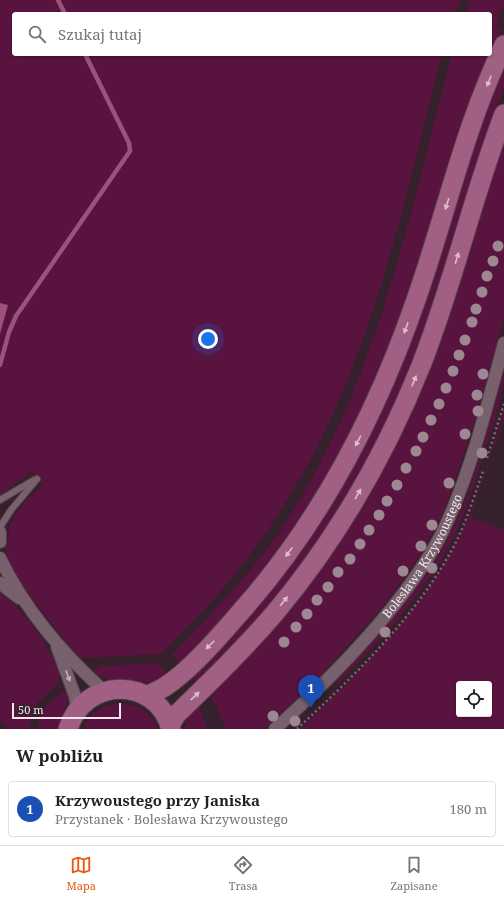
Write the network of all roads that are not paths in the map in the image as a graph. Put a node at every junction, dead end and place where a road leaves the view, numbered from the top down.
1 (504, 45) edge
2 (504, 114) edge
3 (504, 343) edge
4 (0, 500) edge
5 (0, 527) edge
6 (0, 532) edge
7 (0, 542) edge
8 (0, 558) edge
9 (0, 583) edge
10 (23, 601) junction
11 (56, 644) junction
12 (104, 691) junction
13 (146, 696) junction
14 (77, 710) junction
15 (170, 727) edge
16 (68, 729) edge
17 (274, 729) edge

1 -> 13 main road
15 -> 2 main road
3 - 17 street, Bolesława Krzywoustego
4 - 5 lane
6 - 7 street
8 - 10 street
9 - 10 street
10 - 11 street
11 - 12 street
11 -> 14 street
12 - 13 main road
12 - 14 main road
13 - 15 main road
14 - 16 main road

